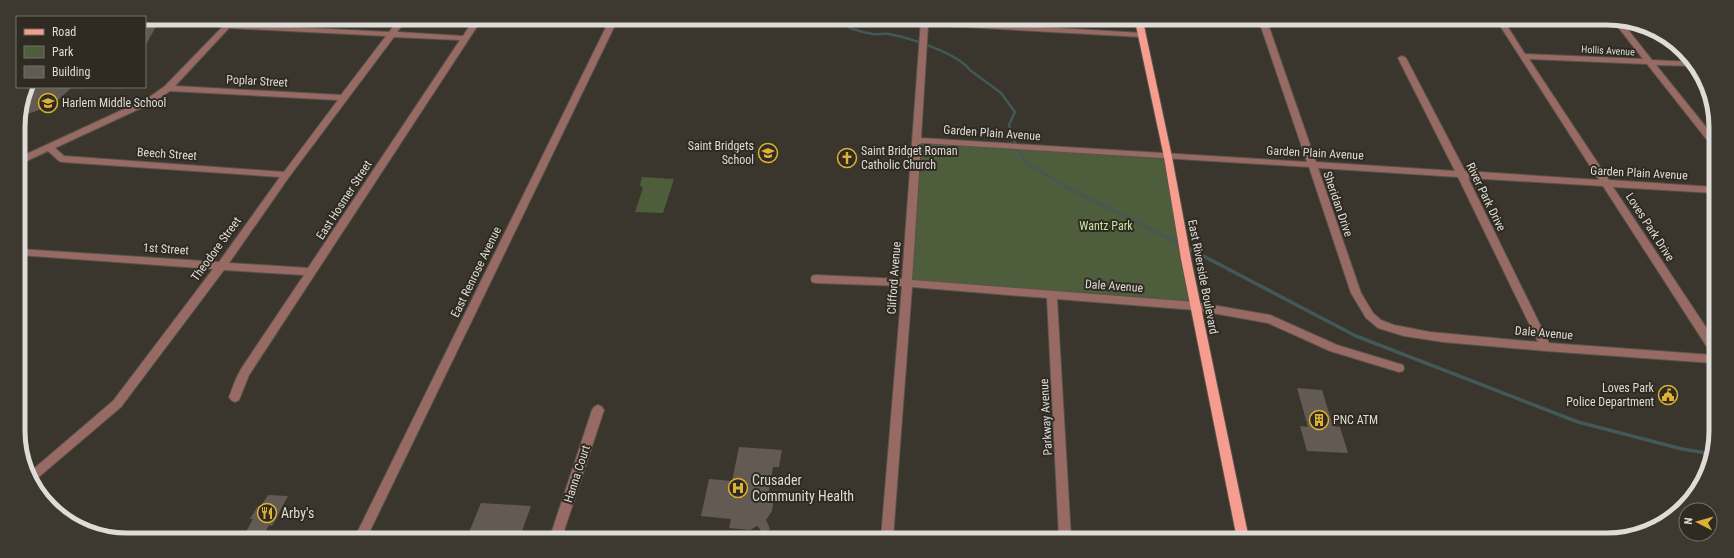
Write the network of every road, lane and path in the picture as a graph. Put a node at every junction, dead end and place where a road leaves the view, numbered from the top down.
1 (399, 25) edge
2 (474, 25) edge
3 (611, 25) edge
4 (925, 25) edge
5 (987, 25) edge
6 (1141, 25) edge
7 (1264, 25) edge
8 (1503, 25) edge
9 (227, 26) joint
10 (1621, 26) edge
11 (392, 34) junction
12 (1142, 35) junction
13 (466, 38) junction
14 (1522, 56) junction
15 (1402, 58) dead end
16 (1651, 62) junction
17 (1687, 64) edge
18 (168, 88) junction
19 (344, 98) junction
20 (1709, 137) edge
21 (916, 140) junction
22 (50, 148) junction
23 (1168, 157) junction
24 (25, 159) edge
25 (1312, 166) junction
26 (1461, 173) junction
27 (286, 175) junction
28 (1607, 184) junction
29 (1709, 190) edge
30 (25, 252) edge
31 (221, 266) junction
32 (312, 272) junction
33 (816, 279) dead end
34 (907, 283) junction
35 (1052, 295) junction
36 (1195, 306) junction
37 (1375, 322) joint
38 (1709, 339) edge
39 (1546, 347) junction
40 (1709, 359) edge
41 (1399, 368) dead end
42 (235, 397) dead end
43 (598, 410) dead end
44 (35, 475) edge
45 (363, 533) edge
46 (557, 533) edge
47 (888, 533) edge
48 (1065, 533) edge
49 (1242, 533) edge

1 - 11 street, Theodore Street
2 - 13 street, East Hosmer Street
3 - 45 street, East Renrose Avenue
4 - 21 street, Clifford Avenue
5 - 12 street
6 - 12 main road, East Riverside Boulevard
7 - 25 street, Sheridan Drive
8 - 14 street, Loves Park Drive
9 - 11 street
9 - 18 street
10 - 16 street
11 - 13 street
11 - 19 street, Theodore Street
12 - 23 main road, East Riverside Boulevard
13 - 32 street, East Hosmer Street
14 - 16 street, Hollis Avenue
14 - 28 street, Loves Park Drive
15 - 26 street, River Park Drive
16 - 17 street, Hollis Avenue
16 - 20 street
18 - 19 street, Poplar Street
18 - 22 street
19 - 27 street, Theodore Street
21 - 23 street, Garden Plain Avenue
21 - 34 street, Clifford Avenue
22 - 24 street
22 - 27 street, Beech Street
23 - 25 street, Garden Plain Avenue
23 - 36 main road, East Riverside Boulevard
25 - 26 street, Garden Plain Avenue
25 - 37 street, Sheridan Drive
26 - 28 street, Garden Plain Avenue
26 - 39 street, River Park Drive
27 - 31 street, Theodore Street
28 - 29 street, Garden Plain Avenue
28 - 38 street, Loves Park Drive
30 - 31 street, 1st Street
31 - 32 street, 1st Street
31 - 44 street, Theodore Street
32 - 42 street, East Hosmer Street
33 - 34 street, Dale Avenue
34 - 35 street, Dale Avenue
34 - 47 street, Clifford Avenue
35 - 36 street, Dale Avenue
35 - 48 street, Parkway Avenue
36 - 41 street, Dale Avenue
36 - 49 main road, East Riverside Boulevard
37 - 39 street, Dale Avenue
39 - 40 street, Dale Avenue
43 - 46 street, Hanna Court

